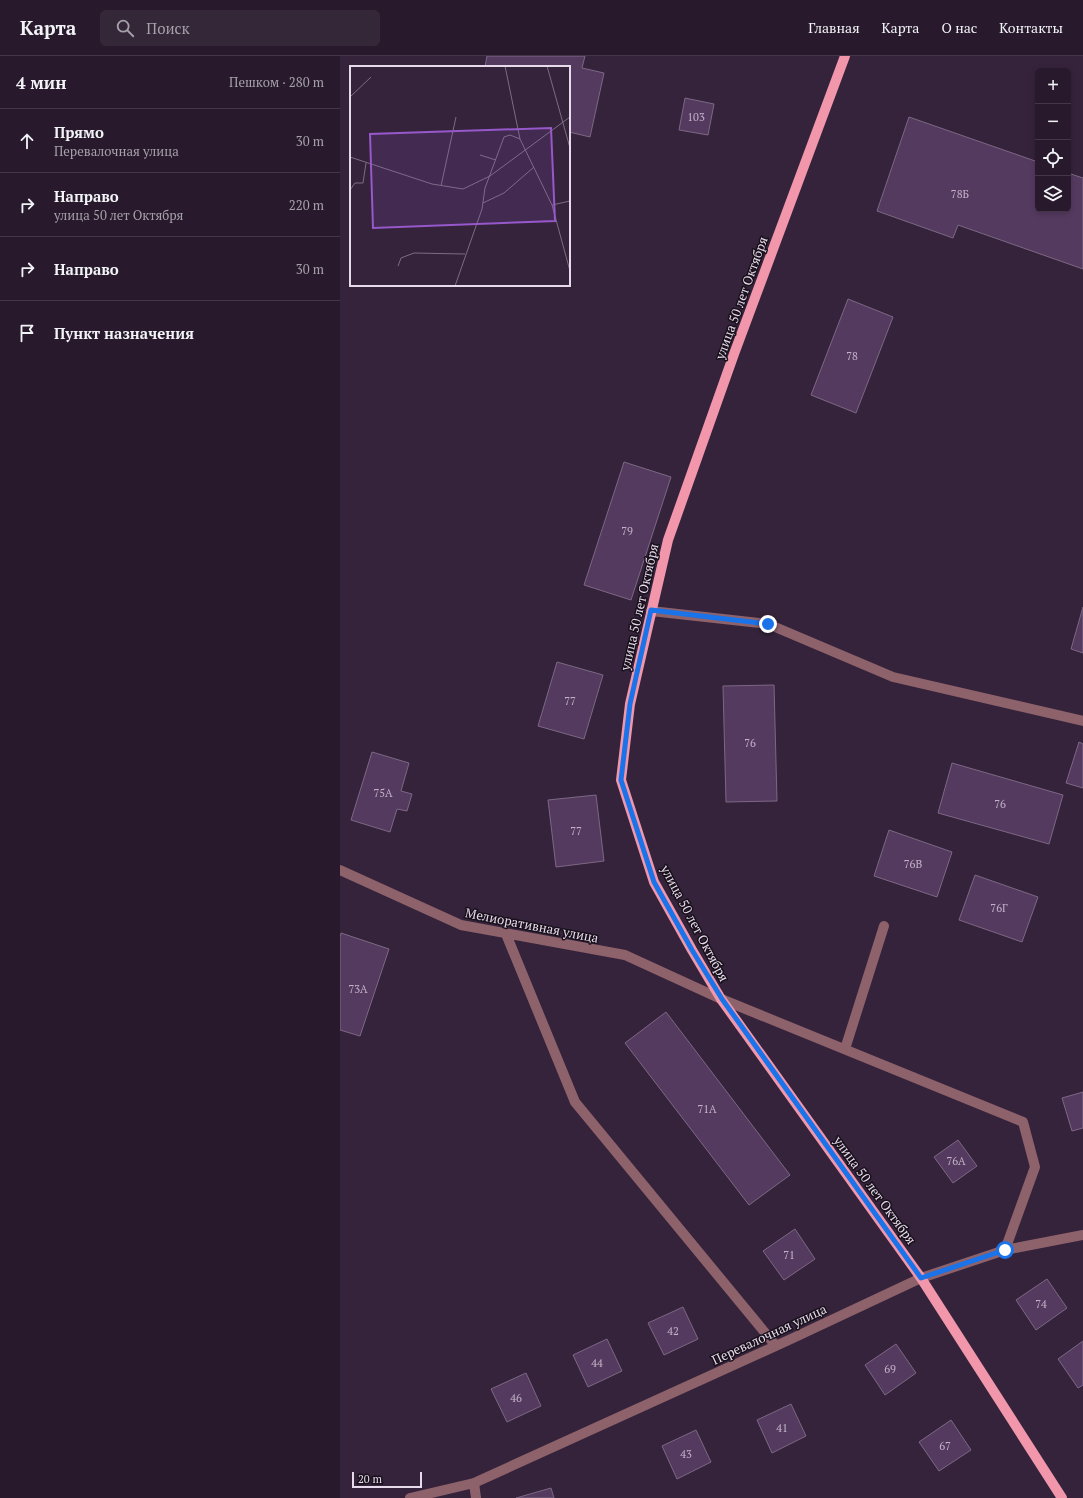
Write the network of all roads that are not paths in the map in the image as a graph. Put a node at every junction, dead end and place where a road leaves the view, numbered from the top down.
1 (845, 56) edge
2 (651, 610) junction
3 (1083, 721) edge
4 (340, 870) edge
5 (884, 926) dead end
6 (506, 934) junction
7 (722, 999) junction
8 (845, 1049) junction
9 (1083, 1235) edge
10 (1005, 1250) junction
11 (921, 1278) junction
12 (776, 1346) junction
13 (474, 1483) junction
14 (410, 1498) edge
15 (476, 1498) edge
16 (1062, 1498) edge

1 - 2 main road, улица 50 лет Октября
2 - 3 street
2 - 7 main road, улица 50 лет Октября
4 - 6 street, Мелиоративная улица
5 - 8 street
6 - 7 street, Мелиоративная улица
6 - 12 street
7 - 8 street, Мелиоративная улица
7 - 11 main road, улица 50 лет Октября
8 - 10 street, Мелиоративная улица
9 - 10 street, Перевалочная улица
10 - 11 street, Перевалочная улица
11 - 12 street, Перевалочная улица
11 - 16 main road, улица 50 лет Октября
12 - 13 street, Перевалочная улица
13 - 14 street, Перевалочная улица
13 - 15 street

